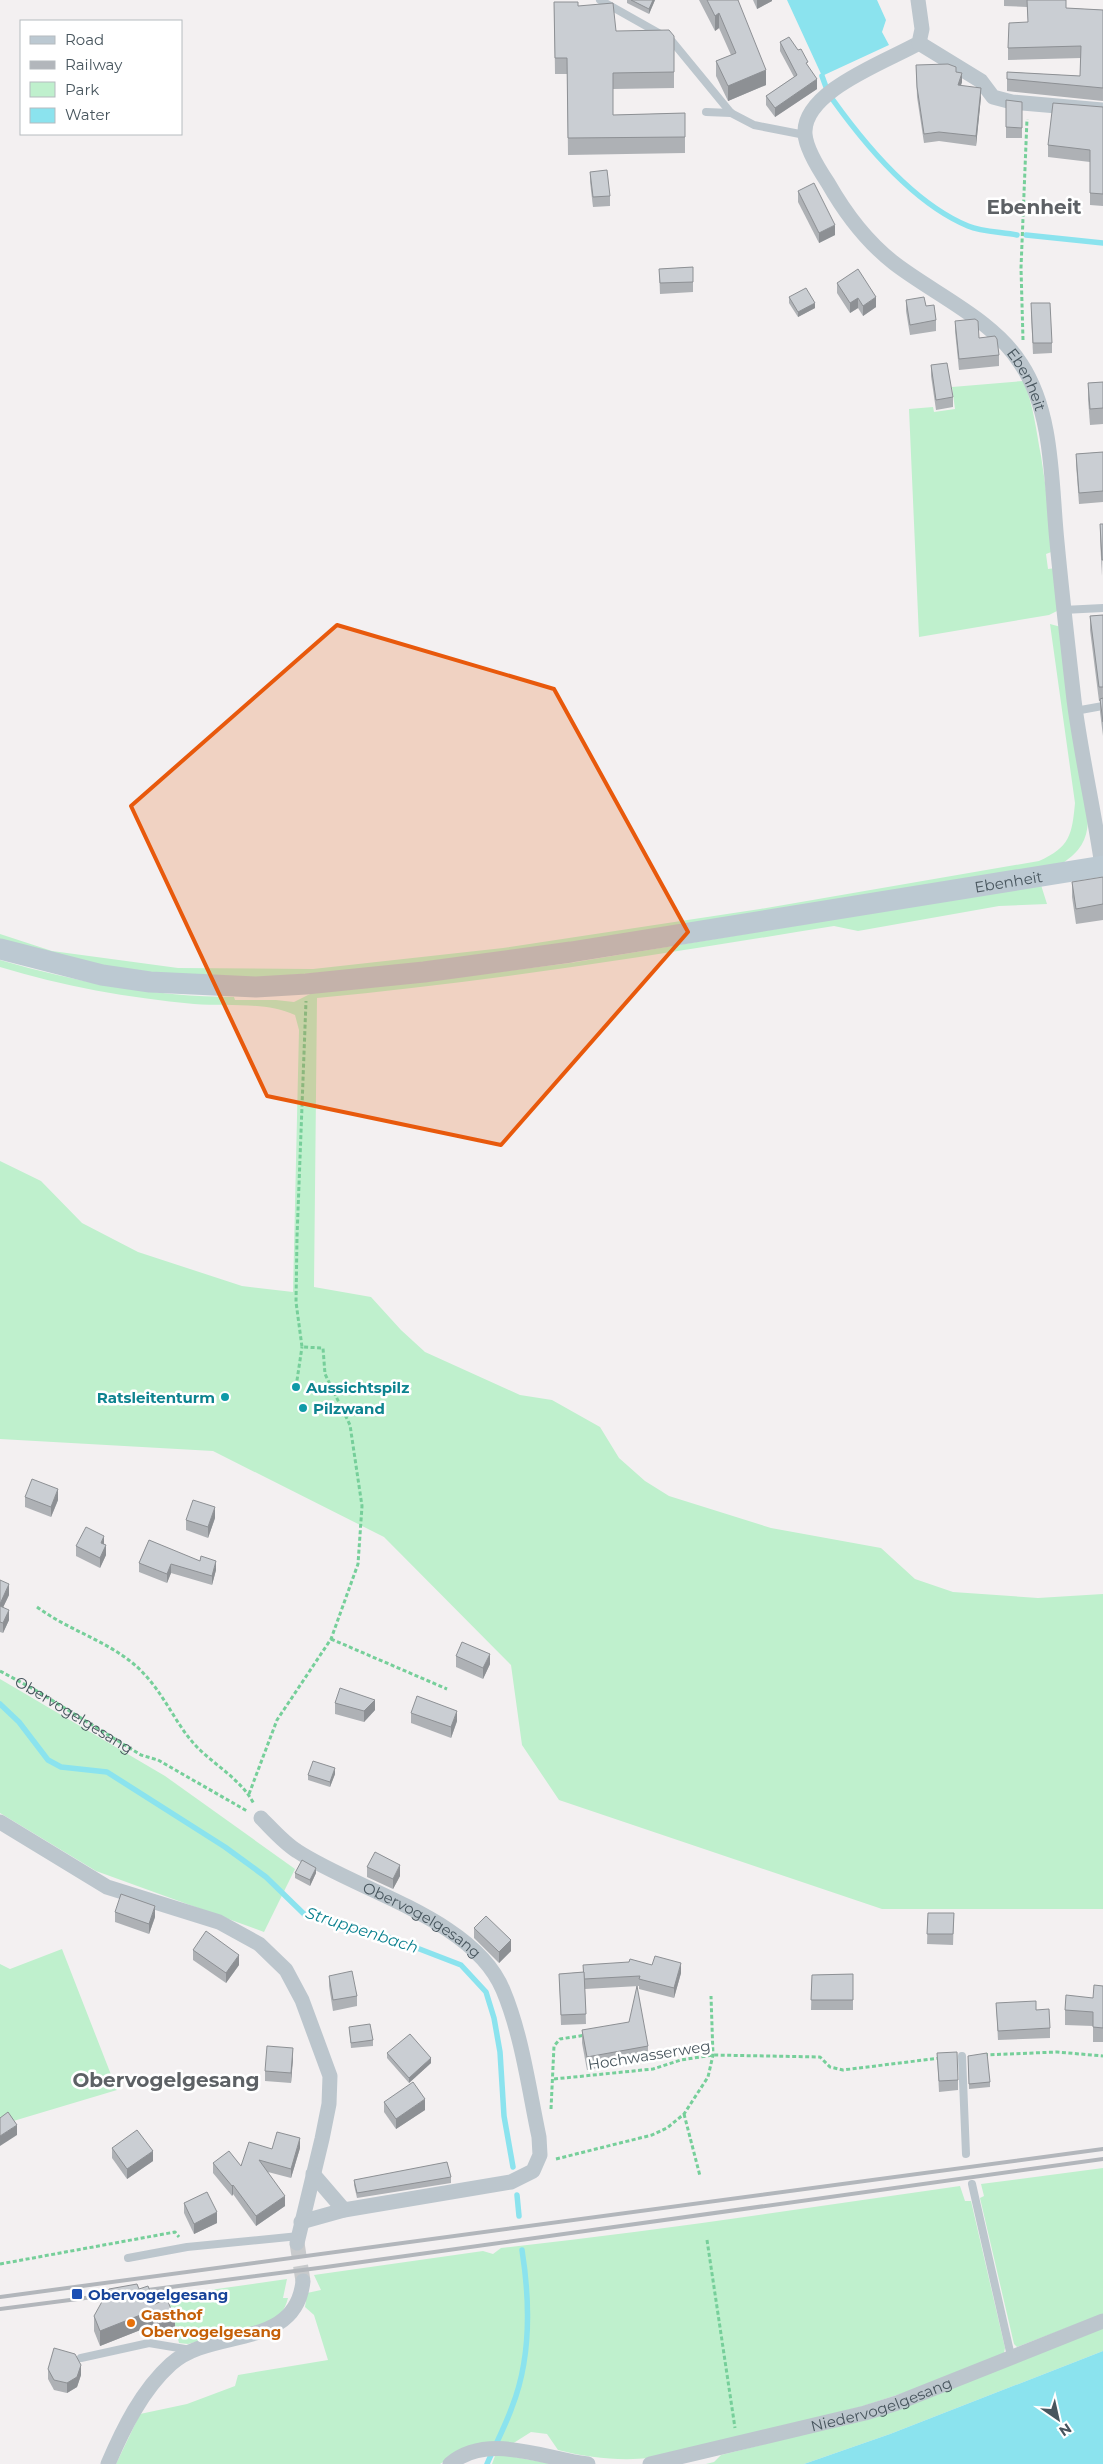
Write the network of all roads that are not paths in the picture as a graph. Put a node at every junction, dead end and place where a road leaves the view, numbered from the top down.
1 (600, 0) edge
2 (918, 0) edge
3 (920, 42) junction
4 (1103, 110) edge
5 (706, 112) dead end
6 (731, 113) junction
7 (805, 135) junction
8 (1103, 608) edge
9 (1063, 610) junction
10 (1103, 706) edge
11 (1075, 711) junction
12 (1102, 866) edge
13 (0, 949) edge
14 (261, 1818) road end
15 (0, 1822) edge
16 (962, 2056) road end
17 (966, 2154) dead end
18 (313, 2174) junction
19 (972, 2184) dead end
20 (344, 2210) junction
21 (299, 2234) junction
22 (128, 2258) dead end
23 (303, 2281) tunnel mouth
24 (1103, 2321) edge
25 (193, 2350) junction
26 (1011, 2356) junction
27 (81, 2358) dead end
28 (108, 2464) edge
29 (450, 2464) edge
30 (588, 2464) edge
31 (650, 2464) edge

1 - 6 lane
2 - 3 street
3 - 4 street
3 - 7 street
5 - 6 lane
6 - 7 lane
7 - 9 street, Ebenheit
8 - 9 lane
9 - 11 street, Ebenheit
10 - 11 lane
11 - 12 street, Ebenheit
12 - 13 main road, Ebenheit
14 - 20 street, Obervogelgesang
15 - 18 street
16 - 17 lane
18 - 20 street
18 - 21 street
19 - 26 lane
20 - 21 street
21 - 22 lane
23 - 25 street
24 - 26 street, Niedervogelgesang
25 - 27 lane
25 - 28 street
26 - 31 street, Niedervogelgesang
29 - 30 street

